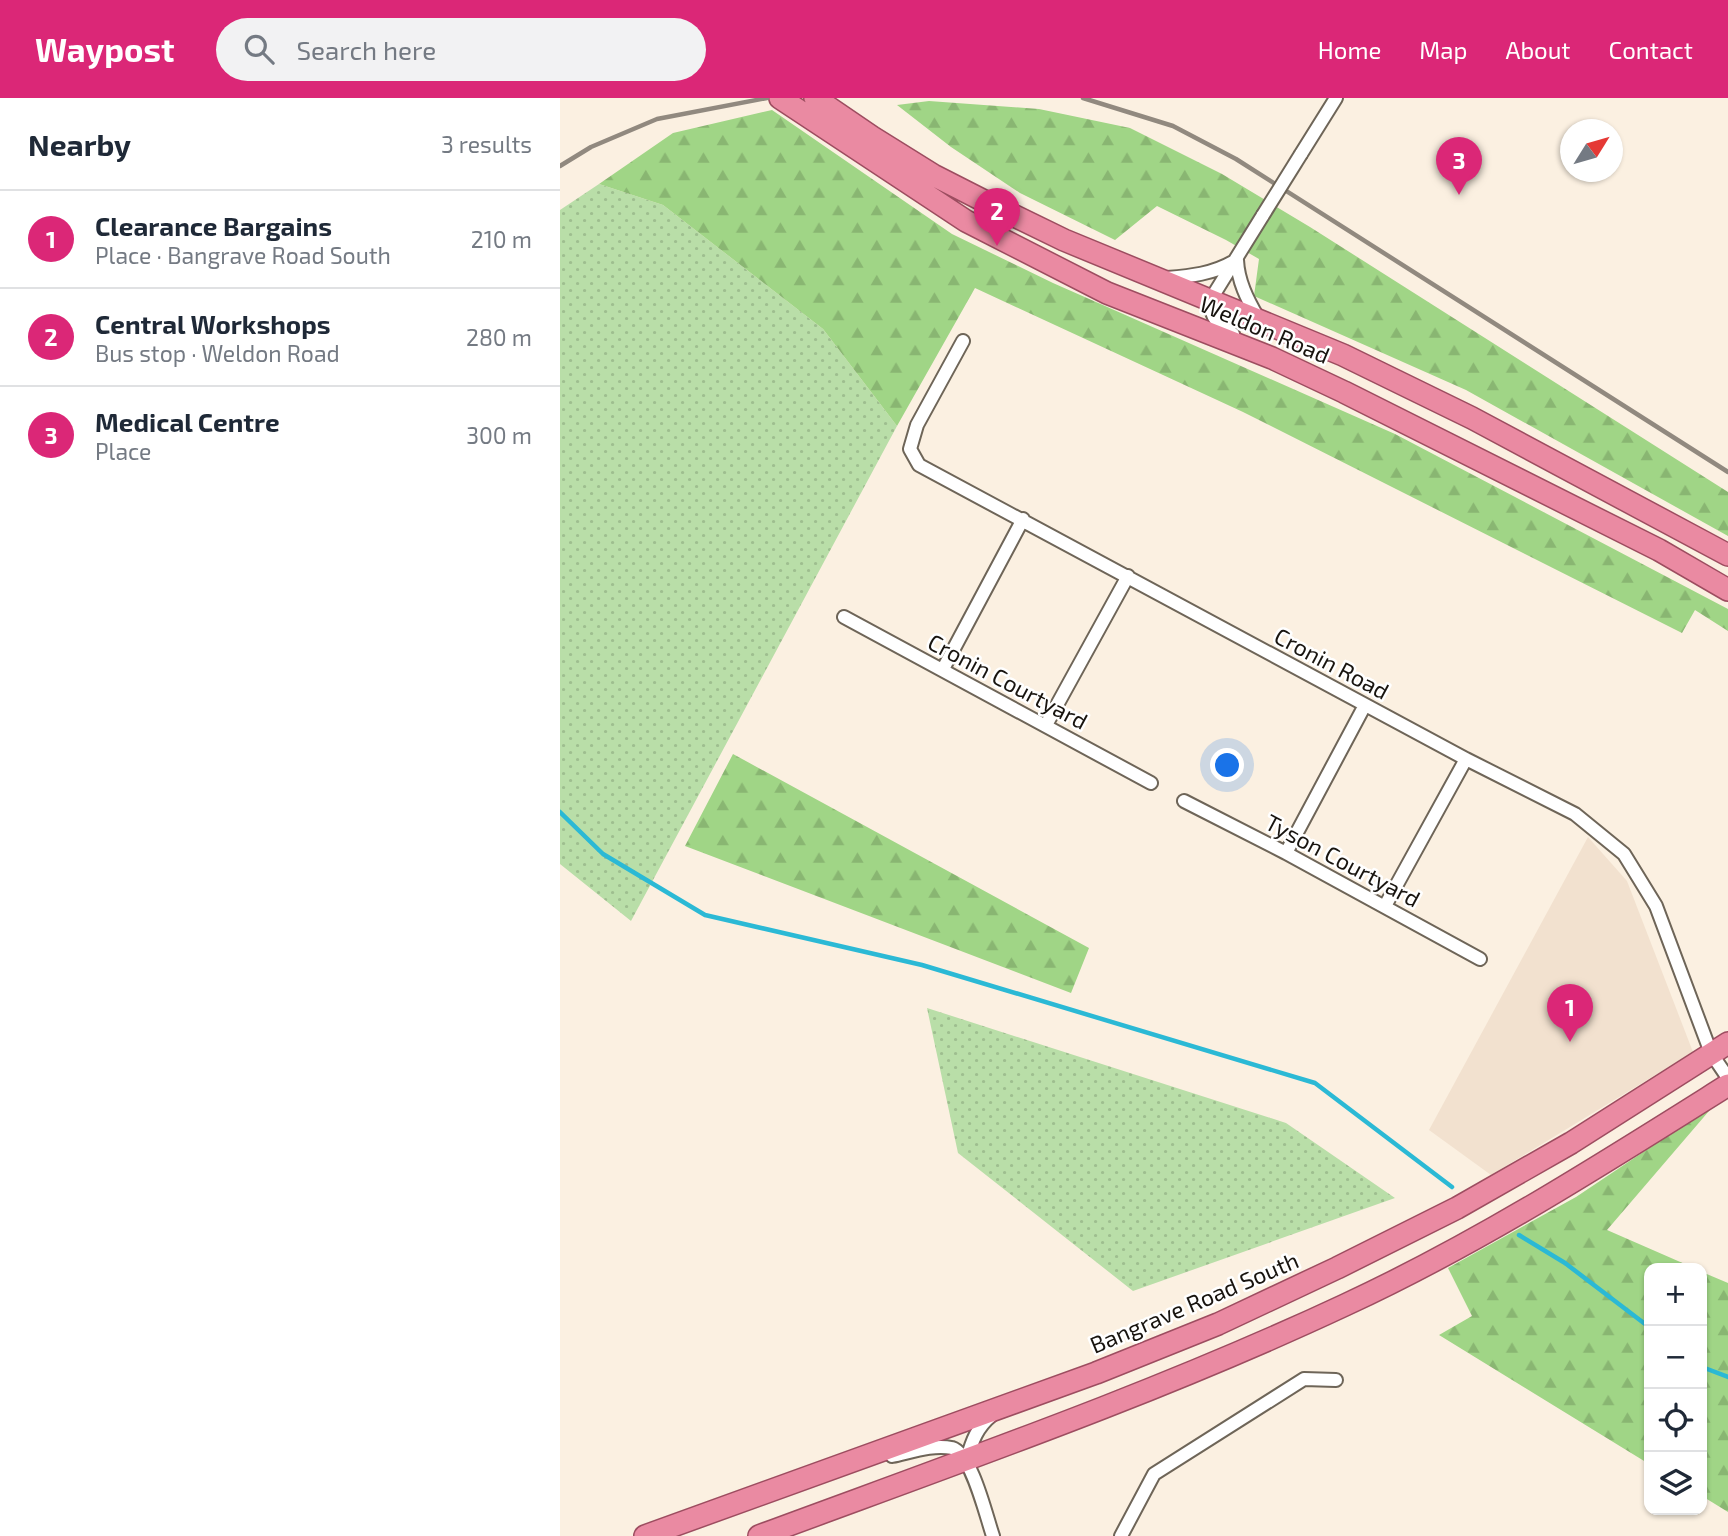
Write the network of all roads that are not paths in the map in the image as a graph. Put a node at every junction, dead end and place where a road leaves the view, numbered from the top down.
1 (1336, 98) edge
2 (817, 99) edge
3 (784, 102) edge
4 (1237, 260) junction
5 (1159, 278) junction
6 (1211, 299) junction
7 (1259, 319) junction
8 (963, 341) dead end
9 (1272, 358) junction
10 (1023, 519) junction
11 (1728, 555) edge
12 (1128, 576) junction
13 (1728, 590) edge
14 (844, 617) dead end
15 (943, 669) junction
16 (1365, 705) junction
17 (1046, 725) junction
18 (1465, 758) junction
19 (1151, 783) dead end
20 (1184, 801) dead end
21 (1286, 853) junction
22 (1385, 906) junction
23 (1480, 958) dead end
24 (1720, 1048) edge
25 (1728, 1077) edge
26 (1728, 1085) edge
27 (1336, 1380) dead end
28 (1004, 1406) junction
29 (967, 1459) junction
30 (838, 1466) junction
31 (645, 1536) edge
32 (759, 1536) edge
33 (993, 1536) edge
34 (1121, 1536) edge

1 - 4 street, bridge
2 - 5 highway, Weldon Road
3 - 9 highway, Weldon Road
4 - 5 street
4 - 6 street
4 - 7 street
5 - 6 highway, Weldon Road
6 - 7 highway, Weldon Road
6 - 9 street
7 - 11 highway, Weldon Road
8 - 10 street, Cronin Road
9 - 13 highway, Weldon Road
10 - 12 street, Cronin Road
10 - 15 street
12 - 16 street, Cronin Road
12 - 17 street
14 - 15 street, Cronin Courtyard
15 - 17 street, Cronin Courtyard
16 - 18 street, Cronin Road
16 - 21 street
17 - 19 street, Cronin Courtyard
18 - 22 street
18 - 24 street, Cronin Road
20 - 21 street, Tyson Courtyard
21 - 22 street, Tyson Courtyard
22 - 23 street, Tyson Courtyard
24 - 25 street, Cronin Road
24 - 28 highway, Bangrave Road South
26 - 29 highway
27 - 34 street
28 - 29 street
28 - 30 highway, Bangrave Road South
29 - 30 street
29 - 32 highway
29 - 33 street
30 - 31 highway, Bangrave Road South

